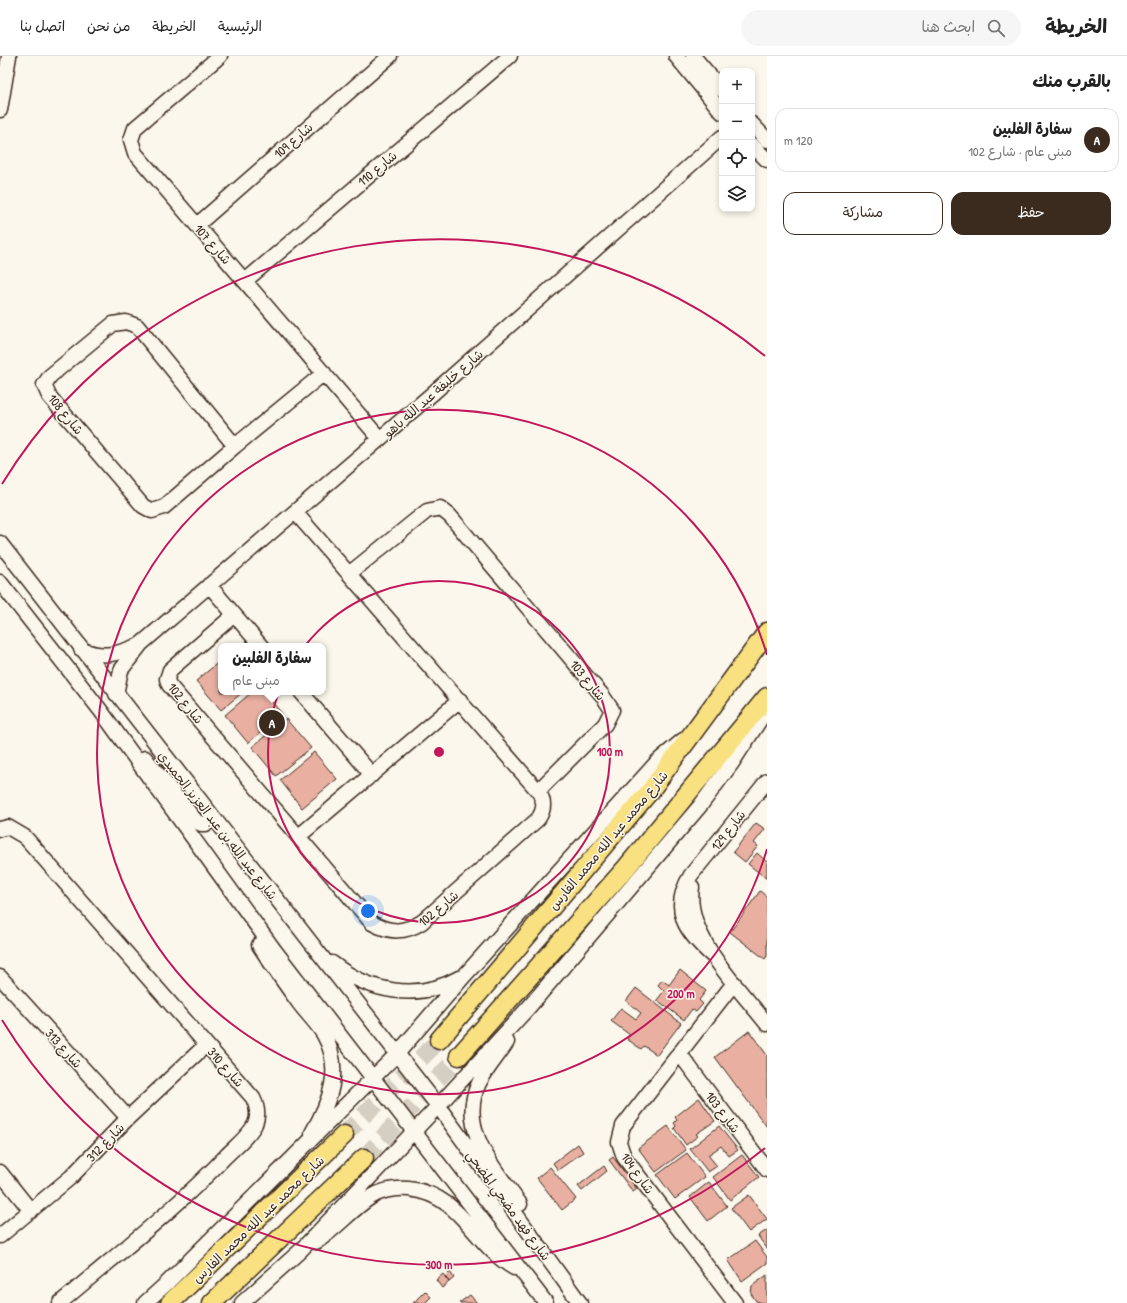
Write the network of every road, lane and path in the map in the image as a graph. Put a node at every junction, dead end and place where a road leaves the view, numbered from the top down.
1 (9, 56) edge
2 (220, 56) edge
3 (390, 56) edge
4 (510, 56) edge
5 (676, 56) edge
6 (693, 56) edge
7 (719, 86) edge
8 (717, 98) edge
9 (0, 110) edge
10 (755, 127) edge
11 (719, 140) edge
12 (767, 140) edge
13 (755, 148) edge
14 (767, 160) edge
15 (197, 225) junction
16 (245, 280) junction
17 (324, 373) junction
18 (380, 439) junction
19 (235, 446) junction
20 (295, 512) junction
21 (0, 544) edge
22 (350, 573) junction
23 (0, 582) edge
24 (209, 585) junction
25 (234, 615) junction
26 (767, 632) edge
27 (258, 643) edge
28 (141, 644) junction
29 (81, 649) junction
30 (116, 694) junction
31 (304, 695) edge
32 (767, 696) edge
33 (460, 700) junction
34 (767, 709) edge
35 (101, 712) junction
36 (689, 736) junction
37 (372, 775) junction
38 (767, 781) edge
39 (538, 791) junction
40 (212, 818) junction
41 (0, 829) edge
42 (299, 836) junction
43 (235, 896) junction
44 (315, 950) junction
45 (465, 975) junction
46 (0, 977) edge
47 (734, 983) junction
48 (529, 1007) junction
49 (767, 1024) edge
50 (439, 1040) tunnel mouth
51 (206, 1044) junction
52 (679, 1053) junction
53 (397, 1054) junction
54 (459, 1056) tunnel mouth
55 (374, 1078) junction
56 (438, 1106) junction
57 (128, 1118) junction
58 (414, 1130) junction
59 (344, 1135) tunnel mouth
60 (303, 1148) junction
61 (364, 1158) tunnel mouth
62 (767, 1170) edge
63 (0, 1172) edge
64 (31, 1211) junction
65 (0, 1236) edge
66 (300, 1251) junction
67 (525, 1275) junction
68 (579, 1301) edge
69 (60, 1303) edge
70 (145, 1303) edge
71 (170, 1303) edge
72 (212, 1303) edge
73 (242, 1303) edge
74 (546, 1303) edge
75 (735, 1303) edge

1 - 9 street
2 - 15 street, شارع 107
3 - 15 street, شارع 109
4 - 16 street, شارع 110
5 - 8 street
6 - 7 street
10 - 12 street
11 - 18 street, شارع خليفة عبد الله باهو
13 - 14 street
15 - 16 street, شارع 107
16 - 17 street, شارع 107
17 - 18 street, شارع 107
17 - 19 street, شارع 108
18 - 20 street, شارع خليفة عبد الله باهو
19 - 19 street, شارع 108
20 - 22 street
20 - 24 street, شارع خليفة عبد الله باهو
21 - 29 street, شارع عبد الله بن عبد العزيز الحميدي
22 - 33 street
22 - 39 street, شارع 103
23 - 35 street, شارع عبد الله بن عبد العزيز الحميدي
24 - 25 street
24 - 28 street, شارع خليفة عبد الله باهو
25 - 27 street
25 - 42 street, شارع 102
26 - 36 main road, شارع محمد عبد الله محمد الفارس
28 - 29 street, شارع خليفة عبد الله باهو
28 - 30 street, شارع خليفة عبد الله باهو
29 - 30 street, شارع عبد الله بن عبد العزيز الحميدي
30 - 40 street, شارع عبد الله بن عبد العزيز الحميدي
31 - 37 street
32 - 54 main road
33 - 37 street
33 - 39 street
34 - 48 street
35 - 40 street
35 - 43 street, شارع عبد الله بن عبد العزيز الحميدي
36 - 45 street
36 - 50 main road, شارع محمد عبد الله محمد الفارس
37 - 42 street
38 - 47 street, شارع 129
39 - 42 street, شارع 102
40 - 44 street, شارع عبد الله بن عبد العزيز الحميدي
41 - 51 street, شارع 310
43 - 55 street, شارع عبد الله بن عبد العزيز الحميدي
43 - 60 street
44 - 45 street
44 - 53 street, شارع عبد الله بن عبد العزيز الحميدي
45 - 53 street
46 - 57 street, شارع 313
47 - 49 street, شارع 129
47 - 52 street, شارع 104
48 - 56 street
48 - 68 street
51 - 57 street, شارع 312
51 - 69 street, شارع 310
52 - 62 street, شارع 103
52 - 75 street, شارع 104
53 - 55 street
53 - 56 street, شارع عبد الله بن عبد العزيز الحميدي
55 - 58 street, شارع عبد الله بن عبد العزيز الحميدي
55 - 60 street
56 - 58 street
56 - 68 street, شارع فهد مضحي المضحي
57 - 64 street, شارع 312
58 - 66 street
58 - 67 street
59 - 71 main road, شارع محمد عبد الله محمد الفارس
60 - 70 street
61 - 72 main road
63 - 64 street
64 - 65 street, شارع 312
66 - 67 street
66 - 73 street
67 - 74 street

